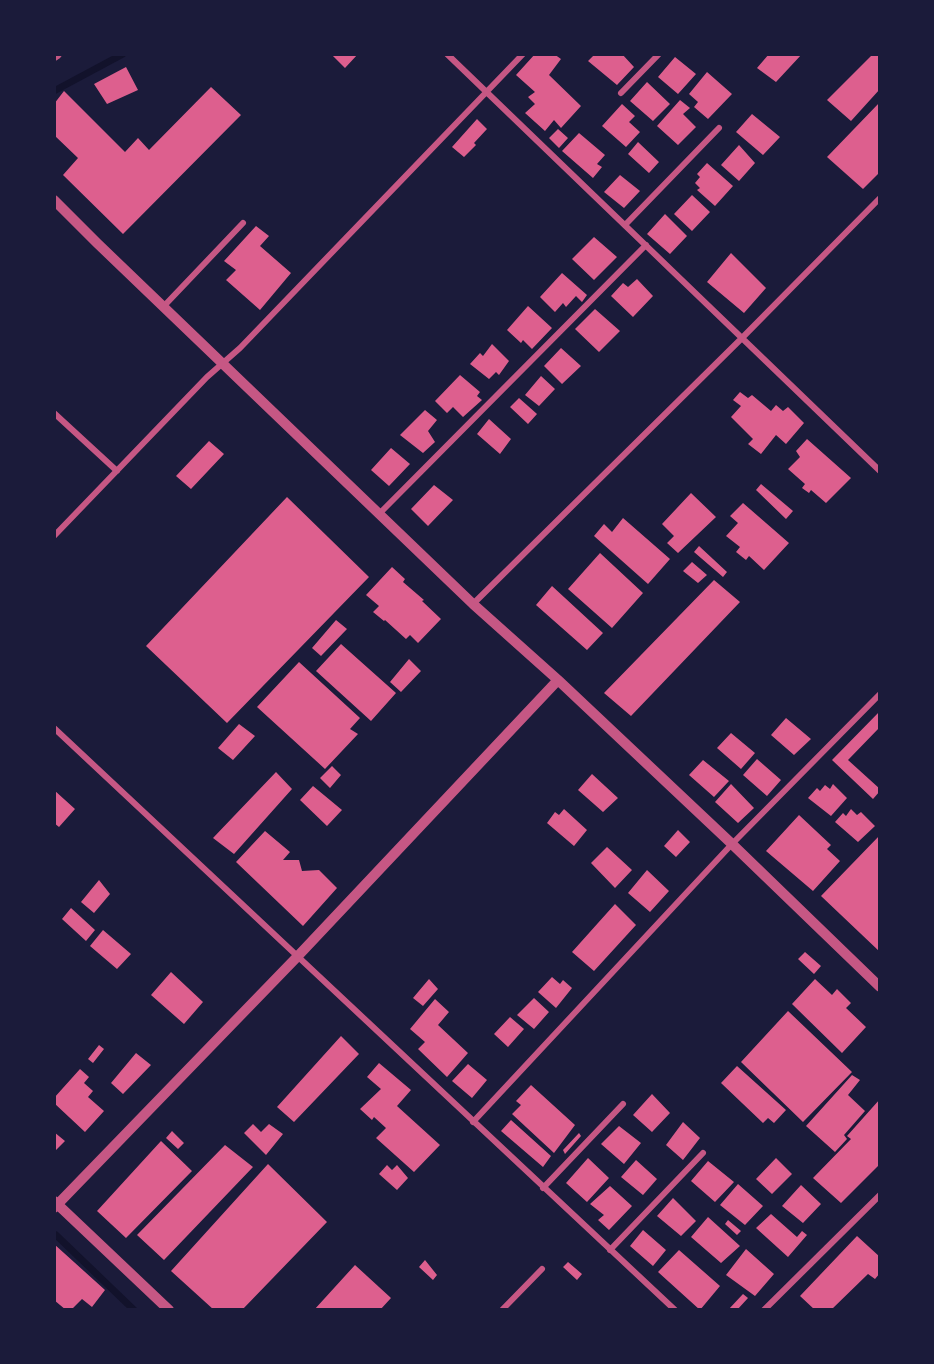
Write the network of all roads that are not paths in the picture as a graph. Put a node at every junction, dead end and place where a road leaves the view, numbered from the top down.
1 (447, 54) edge
2 (523, 54) edge
3 (659, 54) edge
4 (486, 92) junction
5 (621, 93) dead end
6 (719, 128) dead end
7 (880, 198) edge
8 (54, 200) edge
9 (243, 223) dead end
10 (625, 225) junction
11 (646, 245) junction
12 (164, 306) junction
13 (742, 338) junction
14 (222, 362) junction
15 (54, 413) edge
16 (117, 471) junction
17 (880, 471) edge
18 (380, 513) junction
19 (54, 536) edge
20 (473, 604) junction
21 (558, 680) junction
22 (880, 694) edge
23 (54, 728) edge
24 (732, 844) junction
25 (297, 957) junction
26 (880, 987) edge
27 (623, 1104) dead end
28 (473, 1122) junction
29 (703, 1153) dead end
30 (543, 1188) junction
31 (880, 1195) edge
32 (55, 1205) edge
33 (610, 1250) junction
34 (542, 1269) dead end
35 (169, 1310) edge
36 (502, 1310) edge
37 (675, 1310) edge
38 (764, 1310) edge

1 - 4 street
2 - 4 street
3 - 5 street
4 - 10 street
4 - 14 street
6 - 10 street
7 - 13 street
8 - 12 street
9 - 12 street
10 - 11 street
11 - 13 street
11 - 18 street
12 - 14 street
13 - 17 street
13 - 20 street
14 - 16 street
14 - 18 street
15 - 16 street
16 - 19 street
18 - 20 street
20 - 21 street
21 - 24 street
21 - 25 street
22 - 24 street
23 - 25 street
24 - 26 street
24 - 28 street
25 - 28 street
25 - 32 street
27 - 30 street
28 - 30 street
29 - 33 street
30 - 33 street
31 - 38 street
32 - 35 street
33 - 37 street
34 - 36 street

